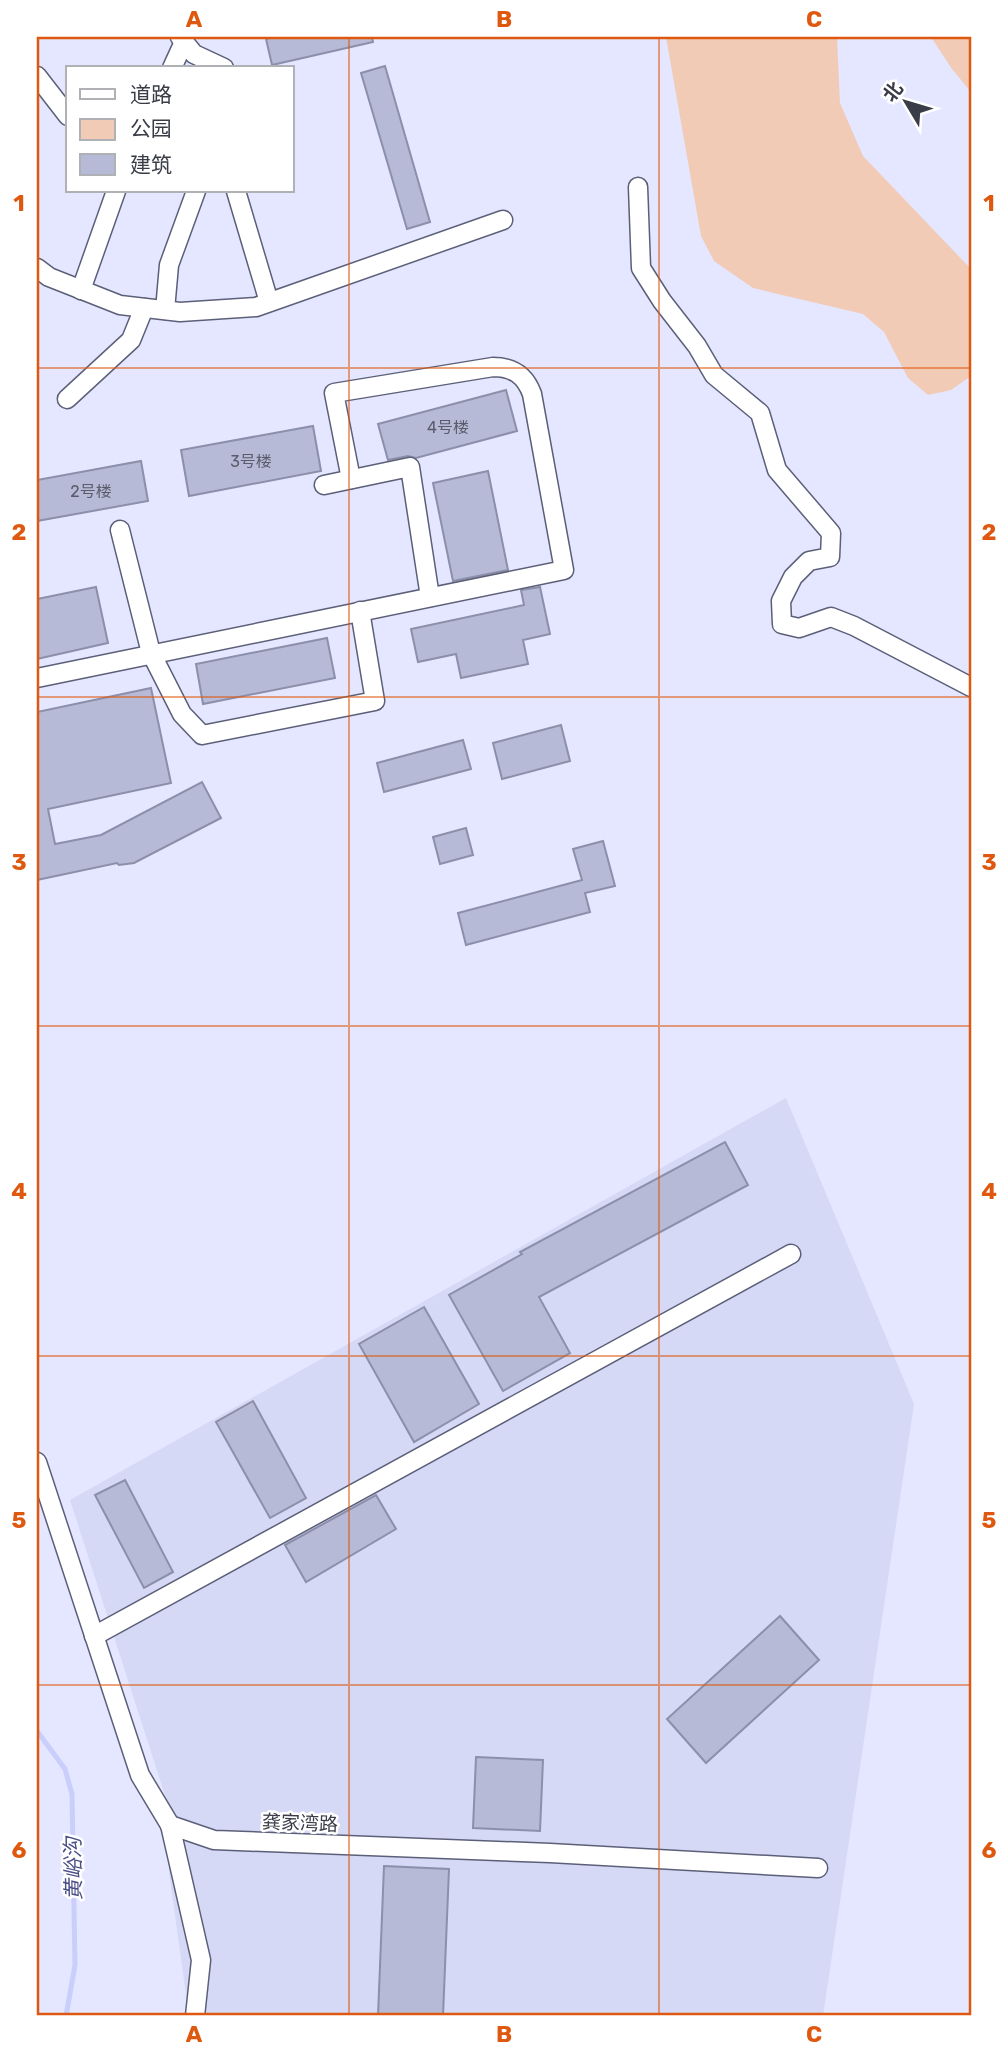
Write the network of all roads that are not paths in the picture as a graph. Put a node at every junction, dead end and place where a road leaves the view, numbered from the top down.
1 (182, 39) edge
2 (173, 66) edge
3 (220, 66) edge
4 (37, 76) edge
5 (66, 113) edge
6 (638, 187) dead end
7 (116, 192) edge
8 (196, 192) edge
9 (236, 192) edge
10 (503, 220) dead end
11 (37, 268) edge
12 (81, 290) junction
13 (269, 302) junction
14 (144, 308) junction
15 (165, 310) junction
16 (67, 399) dead end
17 (351, 479) junction
18 (324, 485) dead end
19 (120, 530) dead end
20 (430, 597) junction
21 (360, 611) junction
22 (151, 653) junction
23 (37, 678) edge
24 (971, 687) edge
25 (791, 1254) dead end
26 (37, 1462) edge
27 (94, 1636) junction
28 (170, 1825) junction
29 (818, 1868) dead end
30 (195, 2016) edge

1 - 2 street
1 - 3 street
4 - 5 street
6 - 24 street
7 - 12 street
8 - 15 street
9 - 13 street
10 - 13 street
11 - 12 street
12 - 14 street
13 - 15 street
14 - 15 street
14 - 16 street
17 - 18 street
17 - 20 street
17 - 20 street
19 - 22 street
20 - 21 street
21 - 22 street
21 - 22 street
22 - 23 street
25 - 27 street
26 - 27 street
27 - 28 street
28 - 29 street, 龚家湾路
28 - 30 street

